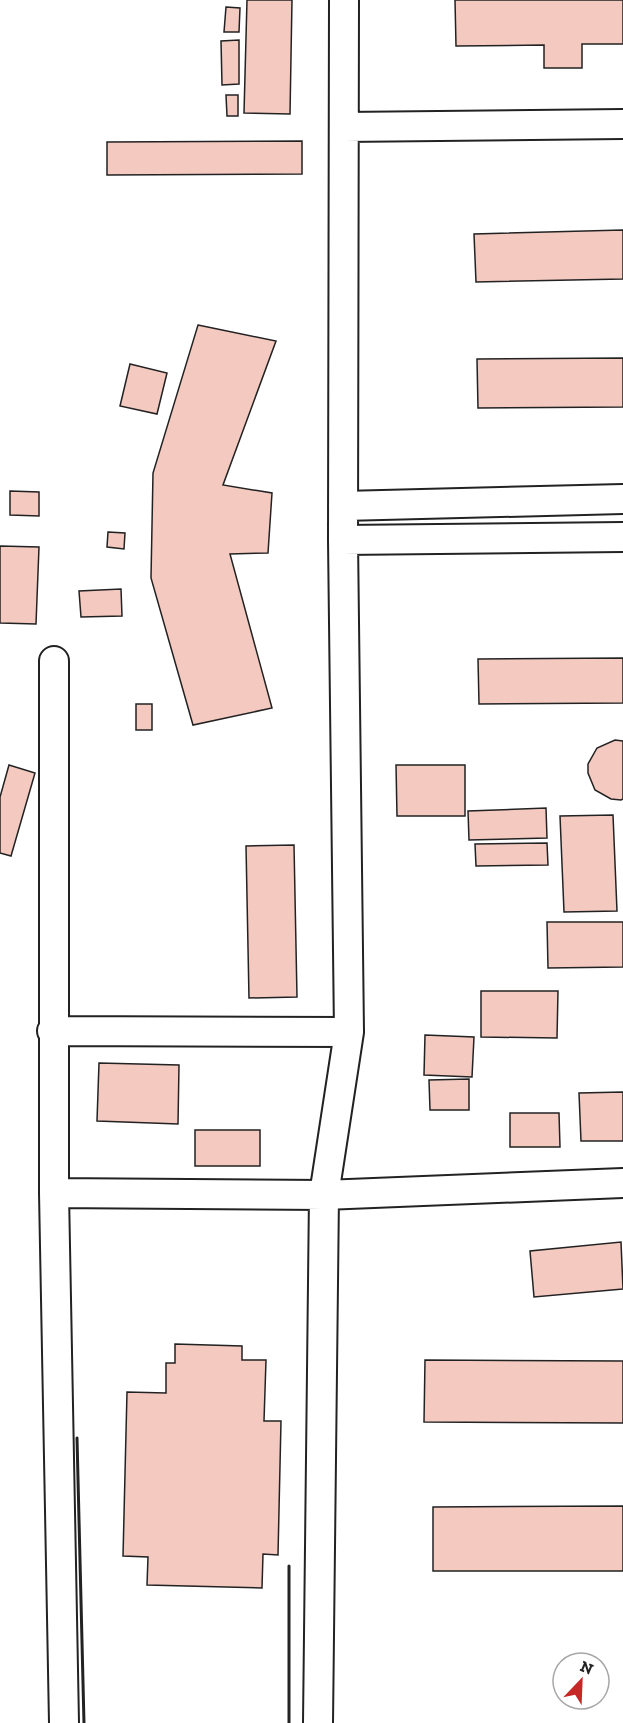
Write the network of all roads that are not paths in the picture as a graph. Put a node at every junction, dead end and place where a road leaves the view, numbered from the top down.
1 (344, 0) edge
2 (623, 124) edge
3 (344, 127) junction
4 (623, 500) edge
5 (343, 506) junction
6 (623, 537) edge
7 (343, 540) junction
8 (54, 661) dead end
9 (52, 1031) junction
10 (349, 1032) junction
11 (623, 1183) edge
12 (54, 1193) junction
13 (324, 1194) junction
14 (64, 1723) edge
15 (318, 1723) edge

1 - 3 lane
2 - 3 lane
3 - 5 lane
4 - 5 lane
5 - 7 lane
6 - 7 lane
7 - 10 lane
8 - 9 lane
9 - 10 lane
9 - 12 lane
10 - 13 lane
11 - 13 lane
12 - 13 lane
12 - 14 lane
13 - 15 lane

